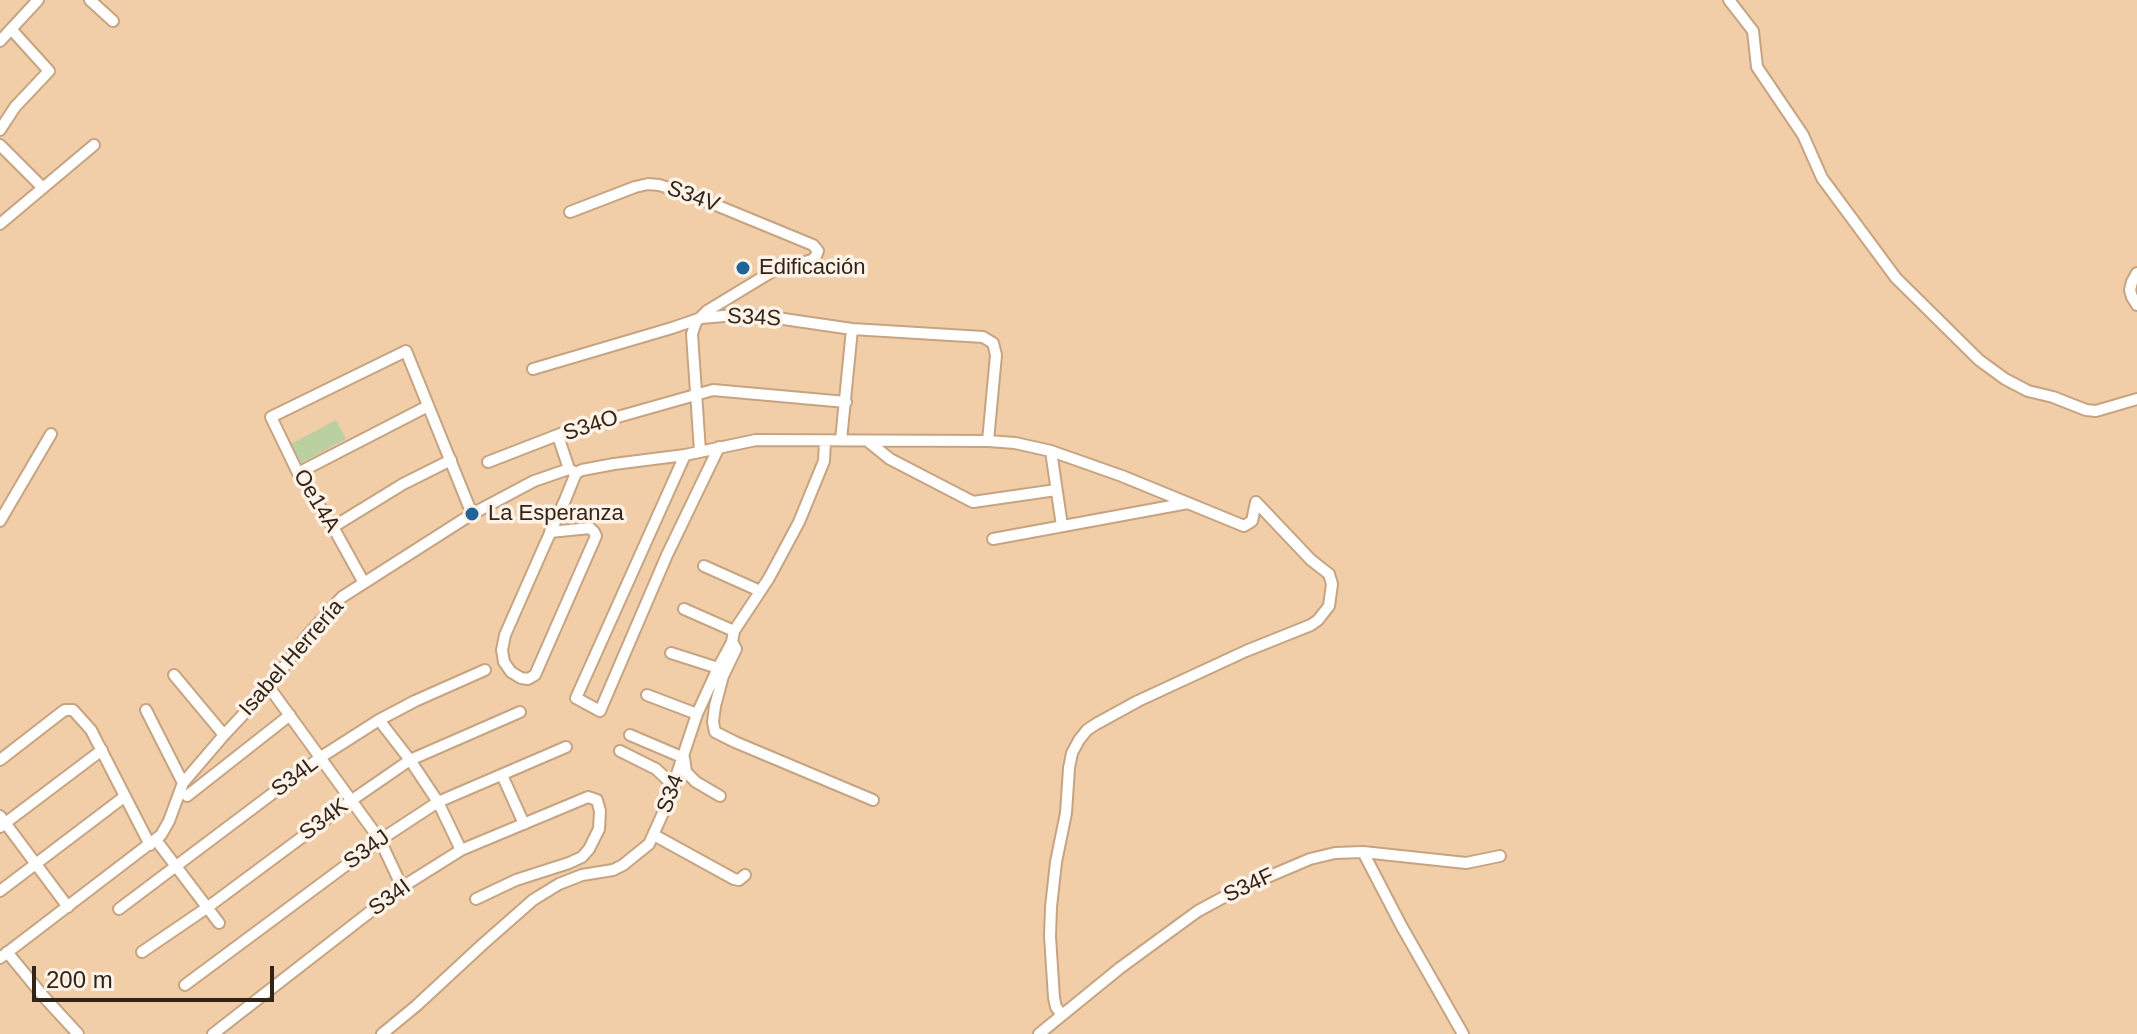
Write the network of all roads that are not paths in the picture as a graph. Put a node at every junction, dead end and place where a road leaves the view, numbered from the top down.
1 (38, 0) edge
2 (90, 0) edge
3 (1729, 0) edge
4 (113, 21) dead end
5 (4, 34) edge
6 (5, 116) edge
7 (0, 130) edge
8 (0, 145) edge
9 (94, 145) dead end
10 (43, 188) junction
11 (570, 212) dead end
12 (0, 224) edge
13 (2137, 273) edge
14 (2137, 305) edge
15 (701, 318) junction
16 (852, 329) junction
17 (533, 369) dead end
18 (695, 394) junction
19 (2137, 399) edge
20 (846, 402) junction
21 (428, 406) junction
22 (51, 434) dead end
23 (558, 436) junction
24 (841, 440) junction
25 (825, 441) junction
26 (988, 441) junction
27 (869, 442) junction
28 (719, 447) junction
29 (700, 451) junction
30 (1051, 451) junction
31 (685, 455) junction
32 (451, 460) junction
33 (488, 462) dead end
34 (573, 471) junction
35 (298, 473) junction
36 (1056, 490) junction
37 (1190, 502) junction
38 (472, 514) junction
39 (0, 521) edge
40 (1062, 526) junction
41 (333, 527) junction
42 (550, 532) junction
43 (993, 539) dead end
44 (704, 566) dead end
45 (364, 583) junction
46 (760, 591) junction
47 (684, 609) dead end
48 (733, 637) junction
49 (671, 653) dead end
50 (718, 668) junction
51 (485, 670) dead end
52 (174, 675) dead end
53 (269, 687) junction
54 (647, 695) dead end
55 (146, 710) dead end
56 (520, 712) dead end
57 (697, 714) junction
58 (290, 715) junction
59 (379, 720) junction
60 (224, 735) junction
61 (630, 735) dead end
62 (566, 747) dead end
63 (102, 750) junction
64 (620, 751) dead end
65 (321, 757) junction
66 (684, 758) junction
67 (0, 760) edge
68 (410, 760) junction
69 (502, 775) junction
70 (183, 783) junction
71 (674, 786) junction
72 (187, 796) dead end
73 (720, 796) dead end
74 (124, 797) junction
75 (352, 800) junction
76 (873, 800) dead end
77 (438, 802) junction
78 (2, 822) edge
79 (524, 824) junction
80 (654, 835) junction
81 (380, 840) junction
82 (153, 842) junction
83 (461, 850) junction
84 (1363, 852) junction
85 (1500, 856) dead end
86 (36, 864) junction
87 (176, 867) junction
88 (745, 875) dead end
89 (402, 887) junction
90 (0, 891) edge
91 (476, 899) dead end
92 (68, 907) junction
93 (208, 907) junction
94 (119, 909) dead end
95 (219, 923) dead end
96 (142, 952) dead end
97 (4, 955) edge
98 (185, 985) dead end
99 (1062, 1015) junction
100 (78, 1034) edge
101 (213, 1034) edge
102 (382, 1034) edge
103 (1039, 1034) edge
104 (1463, 1034) edge

1 - 5 street
2 - 4 street
3 - 19 street
5 - 6 street
6 - 7 street
8 - 10 street
9 - 10 street
10 - 12 street
11 - 15 street, S34V
13 - 14 street
15 - 16 street, S34S
15 - 17 street, S34S
15 - 18 street
16 - 20 street
16 - 26 street, S34S
18 - 20 street, S34O
18 - 23 street, S34O
18 - 29 street
20 - 24 street
21 - 32 street
21 - 35 street
21 - 35 street, Oe14A
22 - 39 street
23 - 33 street, S34O
23 - 34 street
24 - 25 street, Isabel Herrería
24 - 27 street, Isabel Herrería
25 - 28 street, Isabel Herrería
25 - 46 street, S34
26 - 27 street, Isabel Herrería
26 - 30 street, Isabel Herrería
27 - 36 street
28 - 29 street, Isabel Herrería
28 - 31 street
29 - 31 street, Isabel Herrería
30 - 36 street
30 - 37 street, Isabel Herrería
31 - 34 street, Isabel Herrería
32 - 38 street
32 - 41 street
34 - 38 street, Isabel Herrería
34 - 42 street
35 - 41 street, Oe14A
36 - 40 street
37 - 40 street
37 - 99 street, Isabel Herrería
38 - 45 street, Isabel Herrería
40 - 43 street
41 - 45 street, Oe14A
42 - 42 street
44 - 46 street
45 - 53 street, Isabel Herrería
46 - 48 street, S34
47 - 48 street
48 - 50 street, S34
48 - 76 street
49 - 50 street
50 - 57 street, S34
51 - 59 street, S34L
52 - 60 street
53 - 58 street
53 - 60 street, Isabel Herrería
54 - 57 street
55 - 70 street
56 - 68 street, S34K
57 - 66 street, S34
58 - 65 street
58 - 72 street
59 - 65 street, S34L
59 - 68 street
60 - 70 street, Isabel Herrería
61 - 66 street
62 - 69 street, S34J
63 - 67 street
63 - 74 street
63 - 78 street
64 - 71 street
65 - 75 street
65 - 87 street, S34L
66 - 71 street, S34
66 - 73 street
68 - 75 street, S34K
68 - 77 street
69 - 77 street, S34J
69 - 79 street
70 - 82 street, Isabel Herrería
71 - 80 street, S34
74 - 82 street
74 - 86 street
75 - 81 street
75 - 93 street, S34K
77 - 81 street, S34J
77 - 83 street
78 - 86 street
79 - 83 street, S34I
79 - 91 street, S34I
80 - 88 street
80 - 102 street, S34
81 - 89 street
81 - 98 street, S34J
82 - 87 street
82 - 92 street, Isabel Herrería
83 - 89 street, S34I
84 - 85 street, S34F
84 - 99 street, S34F
84 - 104 street
86 - 90 street
86 - 92 street
87 - 93 street
87 - 94 street, S34L
89 - 101 street, S34I
92 - 97 street, Isabel Herrería
93 - 95 street
93 - 96 street, S34K
97 - 100 street
99 - 103 street, S34F

